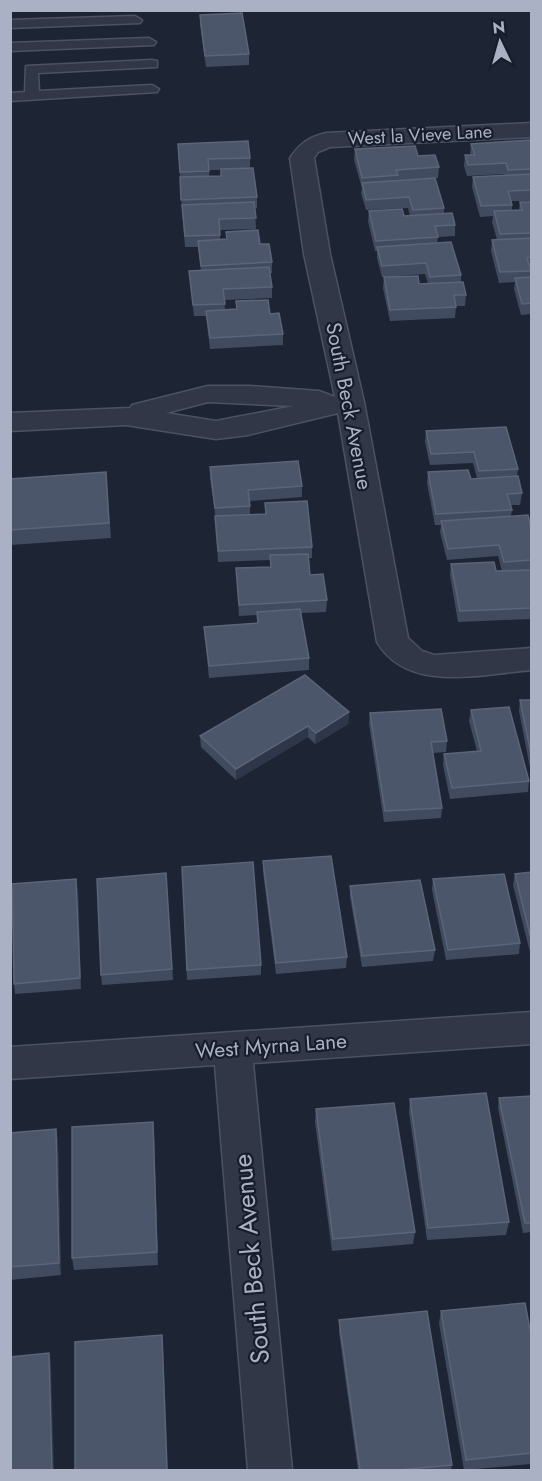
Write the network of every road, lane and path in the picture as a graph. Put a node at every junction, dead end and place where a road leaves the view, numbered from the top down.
1 (26, 17) edge
2 (135, 20) dead end
3 (10, 24) edge
4 (149, 42) dead end
5 (10, 47) edge
6 (29, 47) junction
7 (152, 64) dead end
8 (26, 69) junction
9 (152, 89) dead end
10 (10, 96) edge
11 (32, 96) junction
12 (531, 130) edge
13 (310, 147) joint
14 (350, 402) junction
15 (10, 422) edge
16 (531, 659) edge
17 (531, 1028) edge
18 (233, 1048) junction
19 (10, 1063) edge
20 (270, 1470) edge

1 - 2 lane
1 - 3 lane
1 - 6 lane
4 - 6 lane
5 - 6 lane
6 - 8 lane
7 - 8 lane
8 - 11 lane
9 - 11 lane
10 - 11 lane
12 - 13 street, West la Vieve Lane
13 - 14 street, South Beck Avenue
14 - 15 street
14 - 16 street, South Beck Avenue
17 - 18 street, West Myrna Lane
18 - 19 street, West Myrna Lane
18 - 20 street, South Beck Avenue

